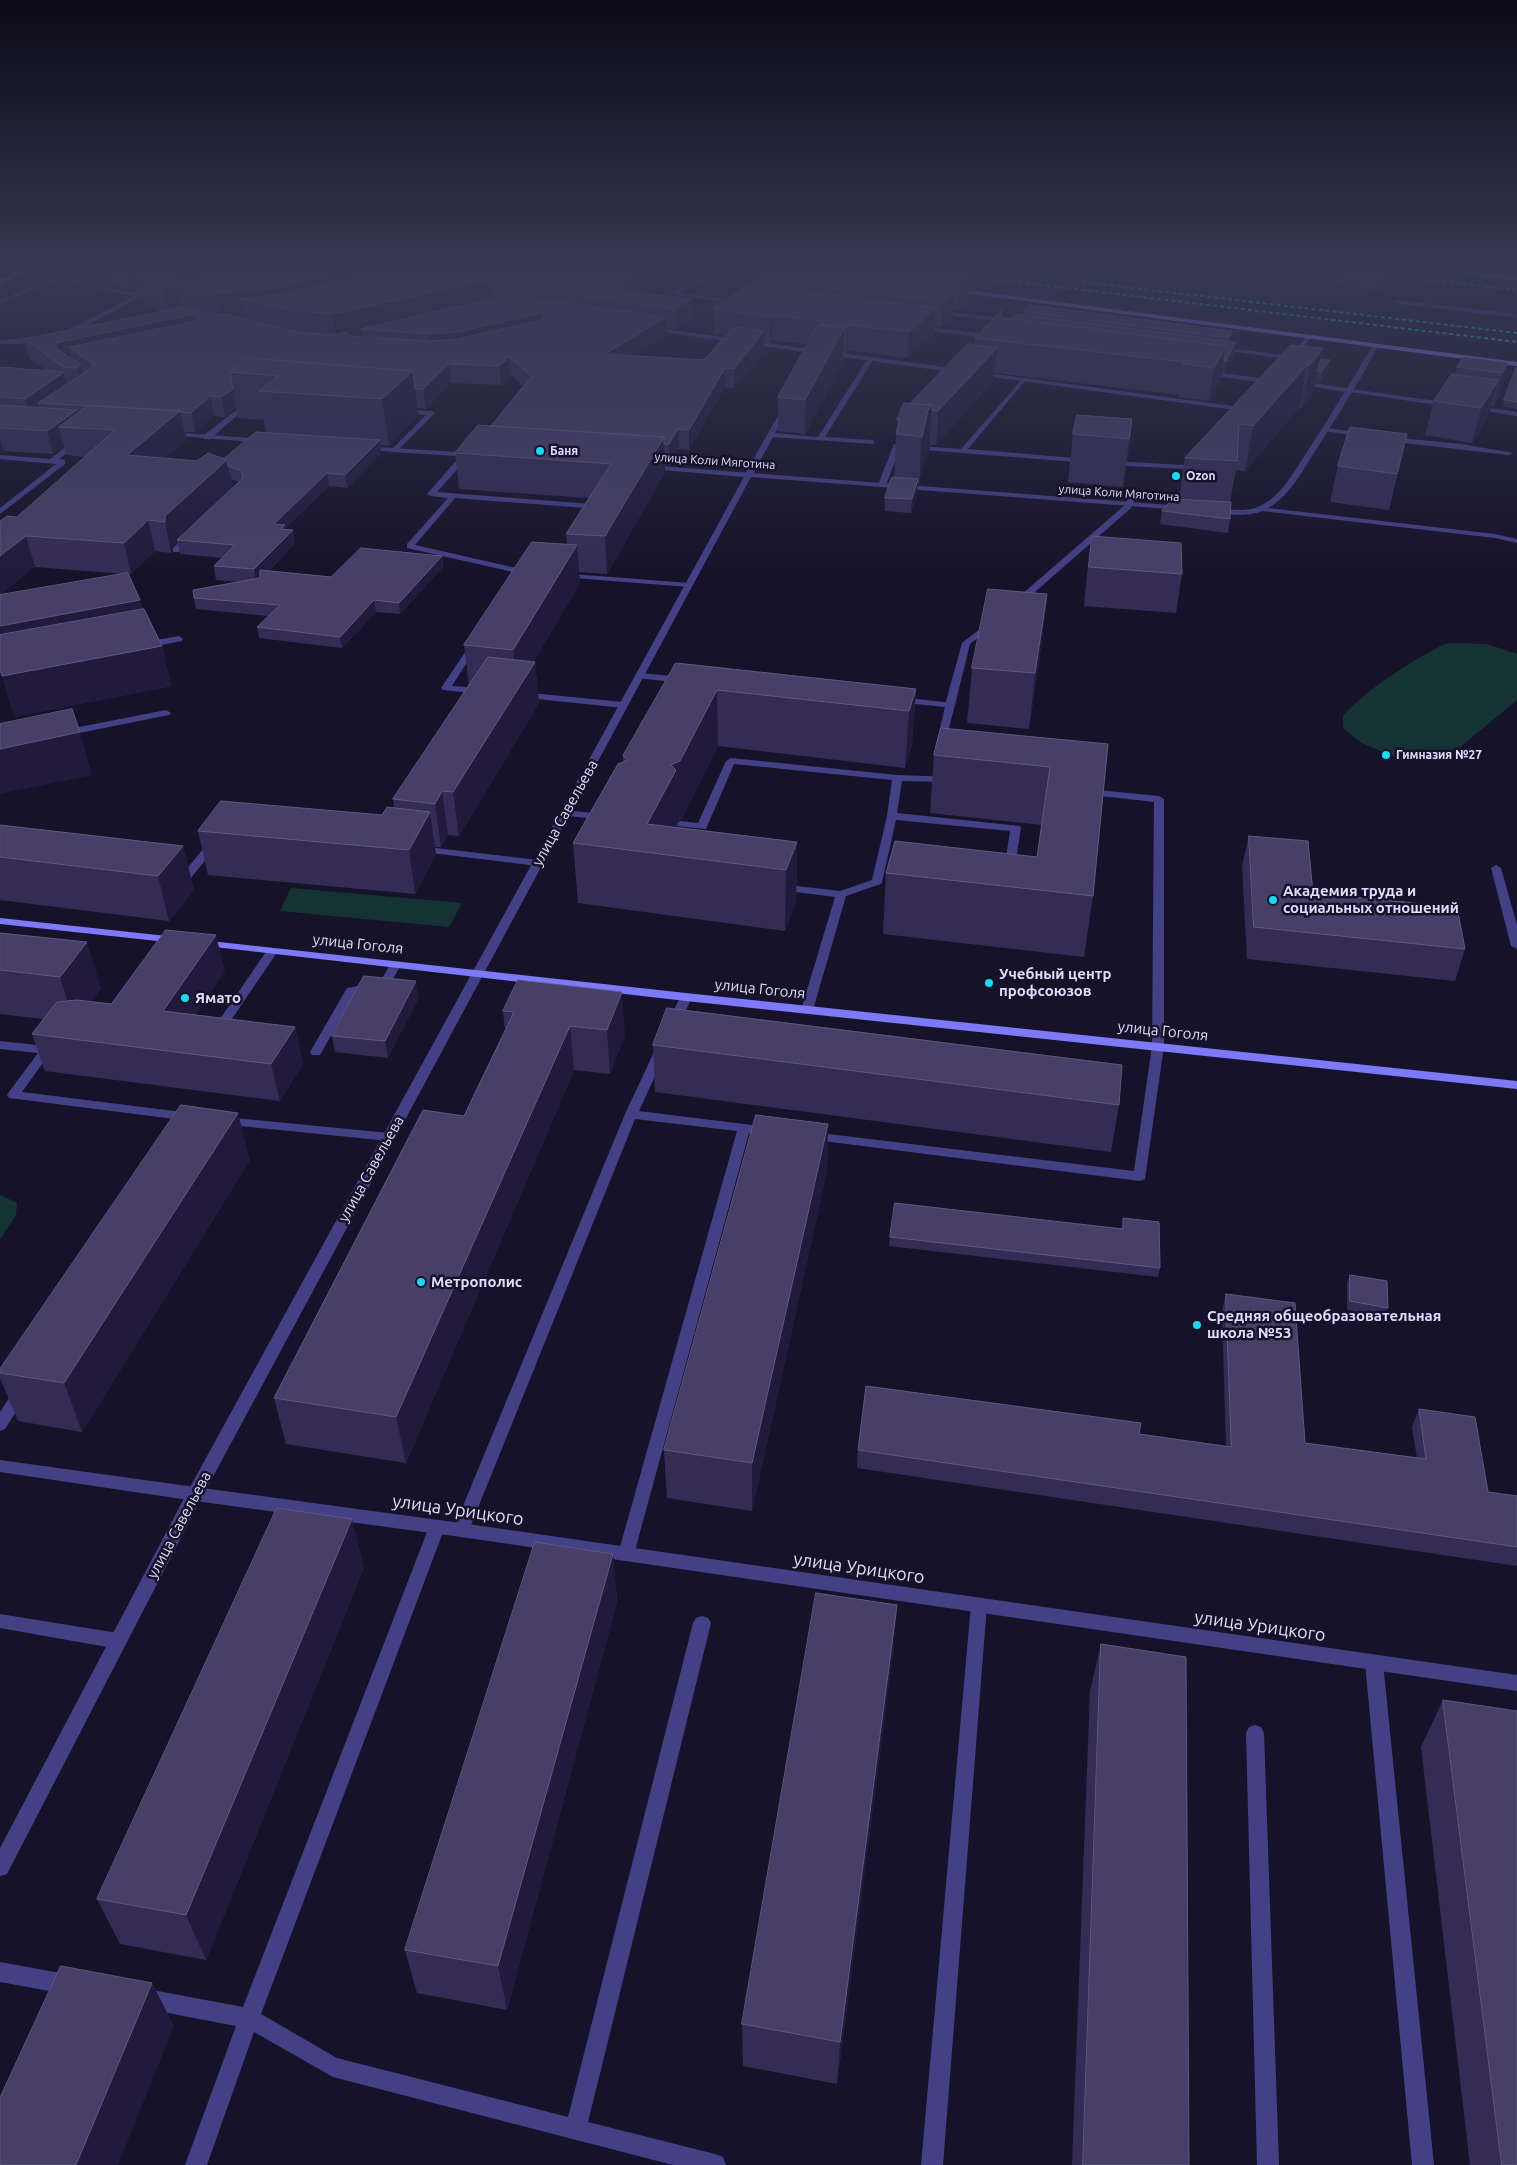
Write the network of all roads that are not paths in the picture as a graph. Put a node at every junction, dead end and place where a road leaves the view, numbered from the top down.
1 (861, 374) edge
2 (975, 374) edge
3 (1216, 374) edge
4 (1361, 374) edge
5 (1023, 380) junction
6 (1290, 382) edge
7 (1253, 387) edge
8 (1352, 391) junction
9 (1247, 394) edge
10 (253, 399) edge
11 (790, 400) edge
12 (1459, 406) edge
13 (1468, 407) edge
14 (1235, 408) junction
15 (392, 410) edge
16 (1517, 414) edge
17 (1229, 415) edge
18 (1326, 430) junction
19 (87, 434) edge
20 (160, 434) edge
21 (771, 435) junction
22 (1370, 436) edge
23 (207, 437) junction
24 (1379, 437) edge
25 (254, 440) junction
26 (820, 440) junction
27 (273, 441) edge
28 (871, 442) dead end
29 (246, 446) edge
30 (358, 447) edge
31 (396, 450) junction
32 (963, 451) junction
33 (1198, 452) edge
34 (1510, 453) dead end
35 (466, 455) junction
36 (476, 455) edge
37 (0, 457) edge
38 (52, 461) junction
39 (1096, 462) edge
40 (1106, 462) edge
41 (642, 467) edge
42 (749, 474) junction
43 (882, 485) junction
44 (1135, 490) dead end
45 (453, 496) junction
46 (1128, 506) junction
47 (1193, 509) edge
48 (1202, 509) edge
49 (1262, 509) junction
50 (0, 512) edge
51 (582, 522) edge
52 (197, 530) edge
53 (1517, 541) edge
54 (176, 550) dead end
55 (548, 574) edge
56 (517, 580) edge
57 (688, 585) junction
58 (478, 638) edge
59 (180, 639) dead end
60 (132, 648) edge
61 (639, 676) junction
62 (698, 681) edge
63 (489, 692) edge
64 (508, 694) edge
65 (892, 699) edge
66 (623, 705) junction
67 (950, 705) junction
68 (166, 713) dead end
69 (59, 734) edge
70 (936, 768) junction
71 (897, 778) junction
72 (963, 780) edge
73 (1080, 792) edge
74 (564, 813) junction
75 (892, 816) junction
76 (614, 818) edge
77 (680, 824) dead end
78 (221, 834) edge
79 (409, 848) edge
80 (538, 863) junction
81 (1496, 868) dead end
82 (168, 873) edge
83 (765, 885) edge
84 (1007, 885) edge
85 (841, 894) junction
86 (0, 921) edge
87 (172, 940) junction
88 (1517, 946) edge
89 (272, 951) junction
90 (161, 955) edge
91 (395, 965) junction
92 (477, 974) junction
93 (686, 997) junction
94 (807, 1010) junction
95 (216, 1034) edge
96 (0, 1045) edge
97 (1158, 1046) junction
98 (316, 1052) dead end
99 (1517, 1085) edge
100 (631, 1114) junction
101 (203, 1118) junction
102 (744, 1128) junction
103 (783, 1132) edge
104 (182, 1134) edge
105 (803, 1135) edge
106 (389, 1136) junction
107 (26, 1383) edge
108 (0, 1425) edge
109 (0, 1466) edge
110 (194, 1494) junction
111 (437, 1527) junction
112 (461, 1530) junction
113 (626, 1554) junction
114 (979, 1606) junction
115 (0, 1621) edge
116 (702, 1623) dead end
117 (118, 1641) junction
118 (1374, 1663) junction
119 (1517, 1683) edge
120 (1255, 1733) dead end
121 (0, 1867) edge
122 (0, 1972) edge
123 (86, 1988) edge
124 (125, 1995) edge
125 (249, 2018) junction
126 (576, 2129) junction
127 (196, 2165) edge
128 (715, 2165) edge
129 (932, 2165) edge
130 (1268, 2165) edge
131 (1423, 2165) edge

1 - 26 street
2 - 5 street
3 - 7 street
4 - 8 street
5 - 14 street
5 - 32 street
6 - 8 street
8 - 12 street
8 - 18 street
9 - 14 street
10 - 23 street
11 - 21 street, улица Савельева
13 - 16 street
14 - 17 street
15 - 31 street
18 - 22 street
18 - 49 street
19 - 38 street
20 - 23 street
21 - 26 street
21 - 42 street, улица Савельева
23 - 25 street
24 - 34 street
25 - 27 street
25 - 29 street
26 - 28 street
30 - 31 street
31 - 35 street
32 - 39 street
32 - 43 street
33 - 40 street
35 - 36 street
35 - 45 street
37 - 38 street
38 - 50 street
41 - 42 street, улица Коли Мяготина
42 - 43 street, улица Коли Мяготина
42 - 57 street, улица Савельева
43 - 46 street, улица Коли Мяготина
44 - 46 street
45 - 51 street
45 - 56 street
46 - 47 street, улица Коли Мяготина
46 - 67 street
48 - 49 street
49 - 53 street
52 - 54 street
55 - 57 street
57 - 61 street, улица Савельева
58 - 63 street
59 - 60 street
61 - 62 street
61 - 66 street, улица Савельева
64 - 66 street
65 - 67 street
66 - 74 street, улица Савельева
67 - 70 street
68 - 69 street
70 - 71 street
70 - 72 street
71 - 75 street
71 - 77 street
73 - 97 street
74 - 76 street
74 - 80 street, улица Савельева
75 - 84 street
75 - 85 street
78 - 82 street
79 - 80 street
80 - 92 street, улица Савельева
81 - 88 street
83 - 85 street
85 - 94 street
86 - 87 main road, улица Гоголя
87 - 89 main road, улица Гоголя
87 - 90 street
89 - 91 main road, улица Гоголя
89 - 95 street
91 - 92 main road, улица Гоголя
91 - 98 street
92 - 93 main road, улица Гоголя
92 - 106 street, улица Савельева
93 - 94 main road, улица Гоголя
93 - 100 street
94 - 97 main road, улица Гоголя
96 - 101 street
97 - 99 main road, улица Гоголя
97 - 105 street
100 - 102 street
100 - 112 street
101 - 104 street
101 - 106 street
102 - 103 street
102 - 113 street
106 - 110 street, улица Савельева
107 - 108 street
109 - 110 street, улица Урицкого
110 - 111 street, улица Урицкого
110 - 117 street, улица Савельева
111 - 112 street, улица Урицкого
111 - 125 street
112 - 113 street, улица Урицкого
113 - 114 street, улица Урицкого
114 - 118 street, улица Урицкого
114 - 129 street
115 - 117 street
116 - 126 street
117 - 121 street, улица Савельева
118 - 119 street, улица Урицкого
118 - 131 street
120 - 130 street
122 - 123 street
124 - 125 street
125 - 126 street
125 - 127 street
126 - 128 street

